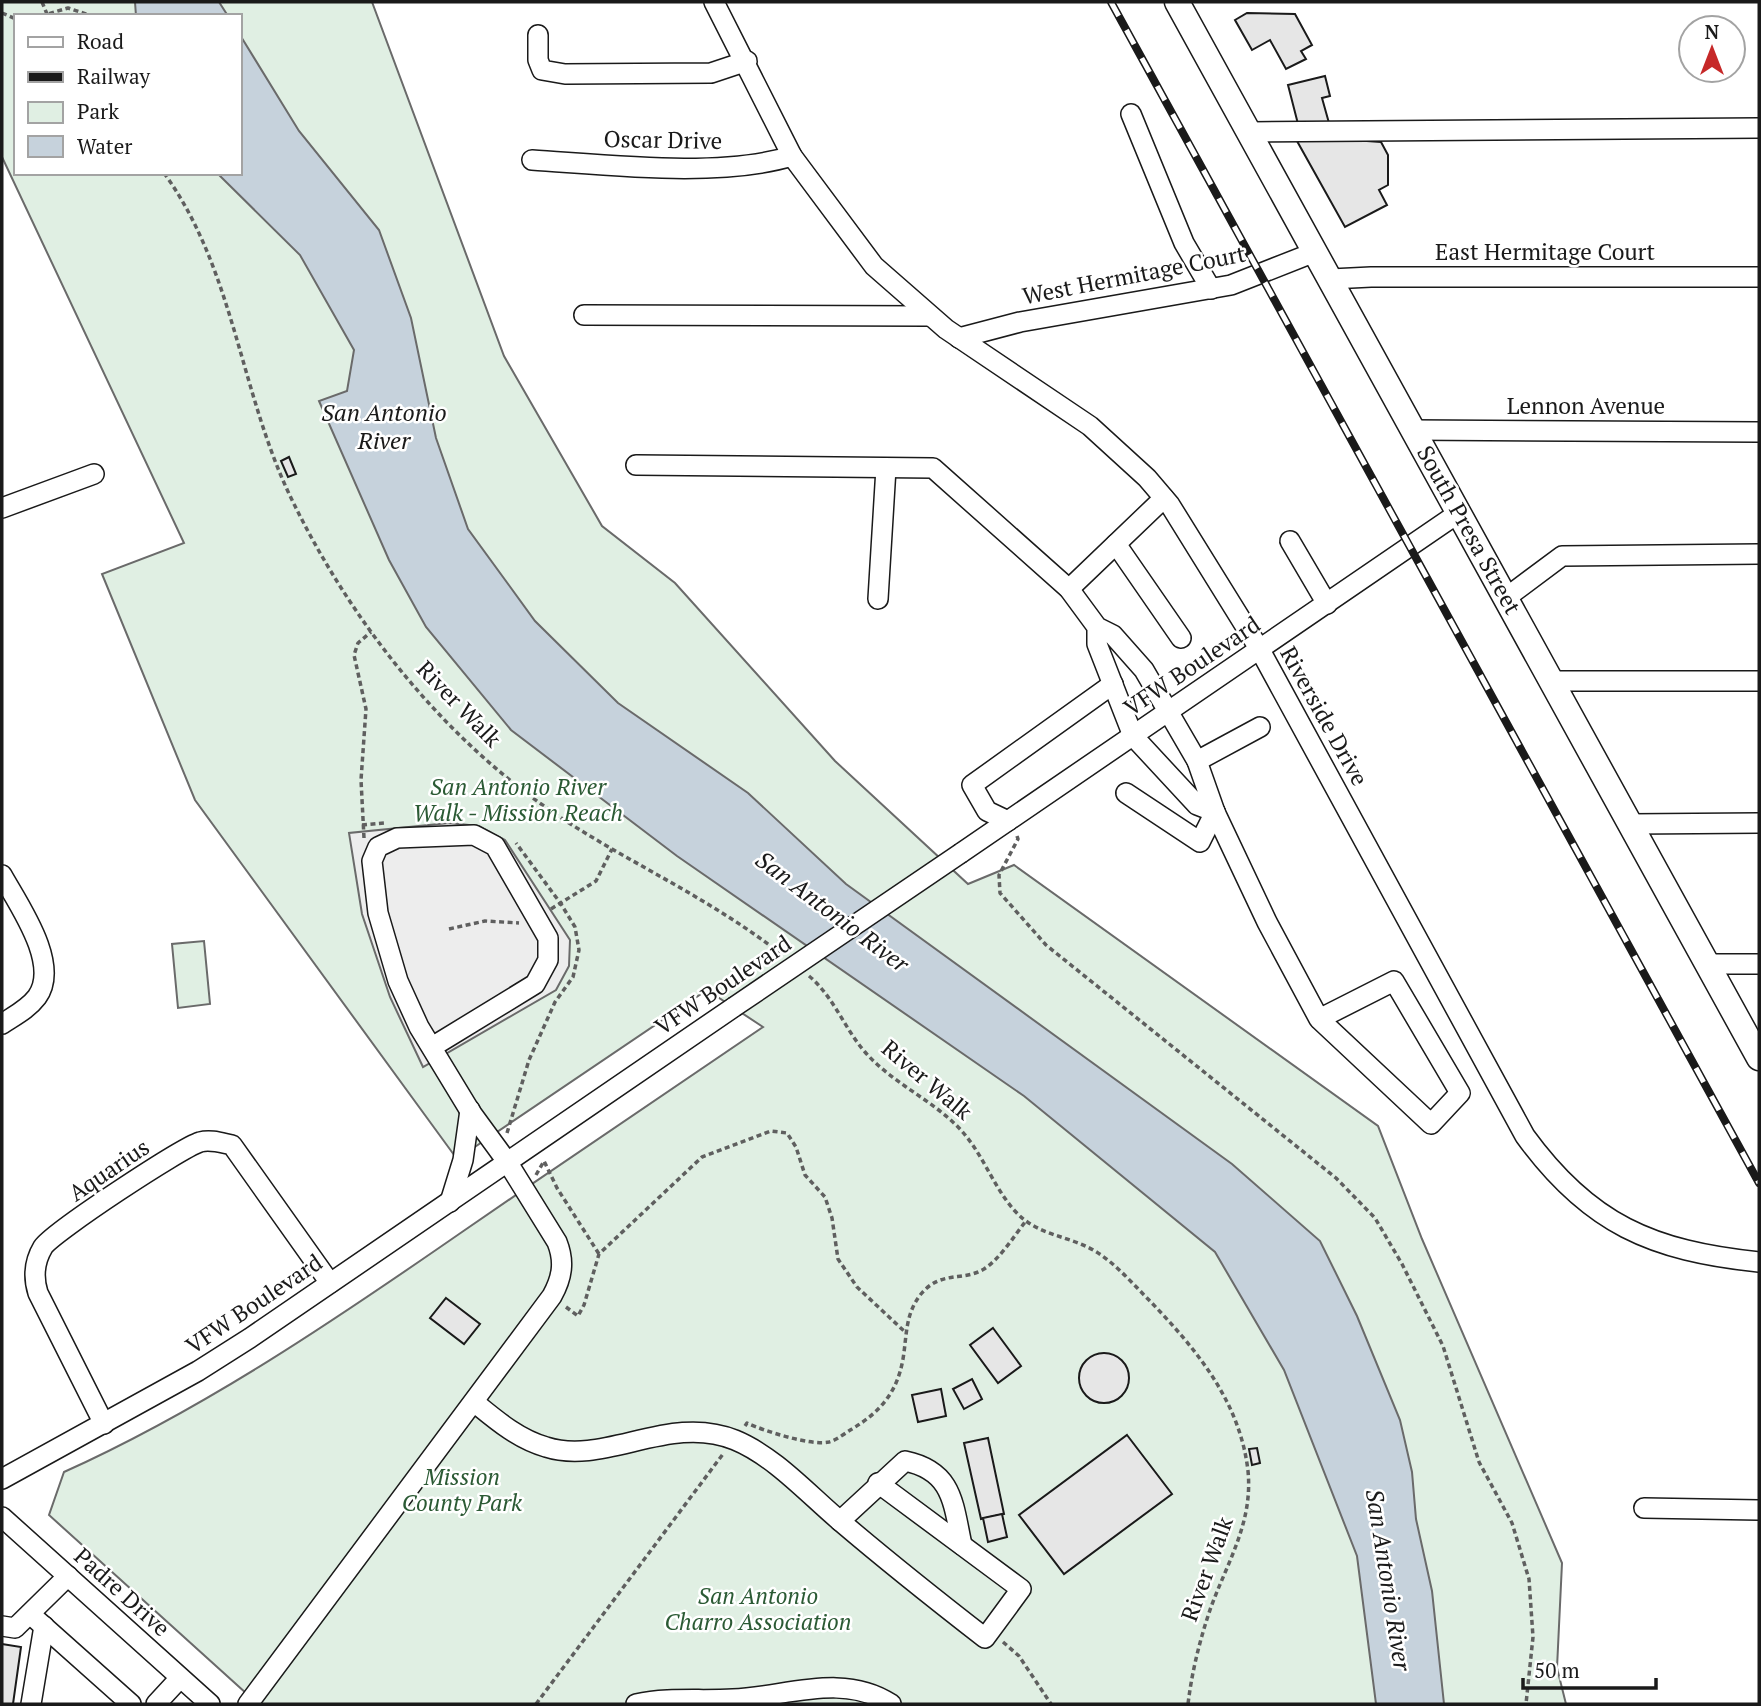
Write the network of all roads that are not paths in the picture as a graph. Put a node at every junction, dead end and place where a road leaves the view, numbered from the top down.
1 (714, 2) edge
2 (1177, 2) edge
3 (537, 35) dead end
4 (747, 61) junction
5 (1131, 114) dead end
6 (1759, 128) edge
7 (1252, 132) junction
8 (792, 156) junction
9 (532, 160) dead end
10 (1315, 252) junction
11 (1759, 277) edge
12 (1331, 279) junction
13 (1212, 289) junction
14 (584, 315) dead end
15 (929, 316) junction
16 (960, 338) junction
17 (1412, 429) junction
18 (1759, 432) edge
19 (636, 465) dead end
20 (886, 468) junction
21 (94, 474) dead end
22 (1164, 498) junction
23 (2, 508) edge
24 (1460, 512) junction
25 (1290, 541) dead end
26 (1116, 544) junction
27 (1759, 554) edge
28 (1069, 589) junction
29 (1507, 597) junction
30 (878, 599) dead end
31 (1327, 604) junction
32 (1097, 627) junction
33 (1181, 638) dead end
34 (1260, 650) junction
35 (1127, 652) junction
36 (1106, 665) junction
37 (1554, 681) junction
38 (1759, 681) edge
39 (1113, 684) junction
40 (1169, 712) junction
41 (1260, 727) dead end
42 (1133, 736) junction
43 (1200, 767) junction
44 (1179, 786) junction
45 (1126, 793) dead end
46 (1215, 812) junction
47 (1008, 821) junction
48 (1759, 823) edge
49 (1632, 824) junction
50 (2, 875) edge
51 (1709, 964) junction
52 (1759, 964) edge
53 (1319, 1019) junction
54 (2, 1024) edge
55 (432, 1047) junction
56 (1759, 1058) edge
57 (470, 1110) junction
58 (508, 1163) junction
59 (450, 1202) junction
60 (1759, 1262) edge
61 (330, 1283) junction
62 (474, 1402) junction
63 (104, 1424) junction
64 (2, 1479) edge
65 (878, 1483) junction
66 (1644, 1508) dead end
67 (1759, 1510) edge
68 (2, 1517) edge
69 (840, 1521) junction
70 (962, 1545) junction
71 (68, 1576) junction
72 (37, 1620) junction
73 (2, 1626) edge
74 (180, 1678) junction
75 (880, 1702) edge
76 (31, 1704) edge
77 (131, 1704) edge
78 (156, 1704) edge
79 (210, 1704) edge
80 (248, 1704) edge
81 (636, 1704) edge

1 - 4 street, Riverside Drive
2 - 7 main road, South Presa Street
3 - 4 street
4 - 8 street, Riverside Drive
5 - 13 street
6 - 7 street
7 - 10 main road, South Presa Street
8 - 9 street, Oscar Drive
8 - 15 street, Riverside Drive
10 - 12 main road, South Presa Street
10 - 13 street, West Hermitage Court
11 - 12 street, East Hermitage Court
12 - 17 main road, South Presa Street
13 - 16 street, West Hermitage Court
14 - 15 street
15 - 16 street, Riverside Drive
16 - 22 street, Riverside Drive
17 - 18 street, Lennon Avenue
17 - 24 main road, South Presa Street
19 - 20 street
20 - 28 street
20 - 30 street
21 - 23 street
22 - 26 street
22 - 34 street, Riverside Drive
24 - 29 main road, South Presa Street
24 - 31 street, VFW Boulevard
25 - 31 street
26 - 28 street
26 - 33 street
27 - 29 street
28 - 32 street
29 - 37 main road, South Presa Street
31 - 34 street, VFW Boulevard
32 - 35 street
32 - 36 street
34 - 40 street, VFW Boulevard
34 - 60 street, Riverside Drive
35 - 36 street
35 - 40 street
36 - 39 street
37 - 38 street
37 - 49 main road, South Presa Street
39 - 42 street
39 - 47 street
40 - 42 street, VFW Boulevard
40 - 43 street
41 - 43 street
42 - 44 street
42 - 47 street, VFW Boulevard
43 - 44 street
43 - 46 street
44 - 46 street
45 - 46 street
46 - 53 street
47 - 58 street, VFW Boulevard, bridge
48 - 49 street
49 - 51 main road, South Presa Street
50 - 54 street
51 - 52 street
51 - 56 main road, South Presa Street
53 - 53 street
55 - 55 street
55 - 57 street
57 - 58 street
57 - 59 street
58 - 59 street, VFW Boulevard
58 - 62 street
59 - 61 street, VFW Boulevard
61 - 63 street, VFW Boulevard
61 - 63 street, Aquarius
62 - 69 street
62 - 80 street
63 - 64 street, VFW Boulevard
65 - 69 street
65 - 70 street
65 - 70 street
66 - 67 street
68 - 71 street, Padre Drive
69 - 70 street
71 - 72 street
71 - 74 street, Padre Drive
72 - 73 street
72 - 76 street
72 - 77 street
74 - 78 street
74 - 79 street, Padre Drive
75 - 81 street

